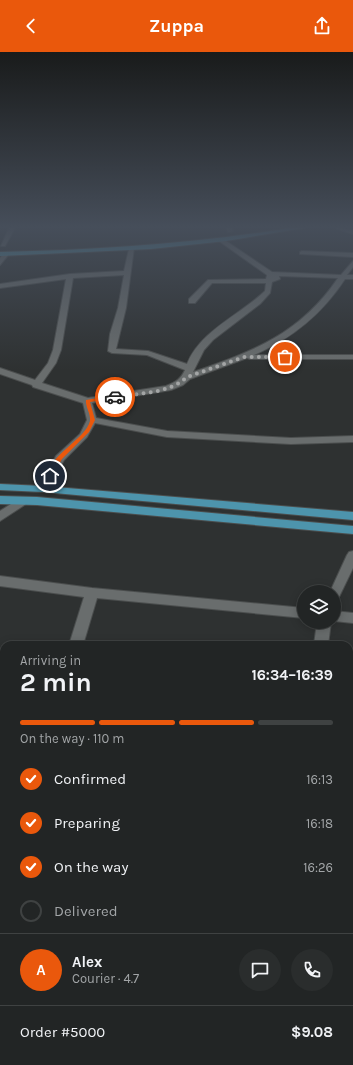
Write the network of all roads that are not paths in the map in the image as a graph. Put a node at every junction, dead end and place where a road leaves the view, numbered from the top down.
1 (84, 275) edge
2 (126, 275) edge
3 (280, 275) edge
4 (310, 275) edge
5 (70, 276) junction
6 (270, 277) junction
7 (341, 277) junction
8 (353, 277) edge
9 (0, 286) edge
10 (192, 301) dead end
11 (244, 357) junction
12 (353, 357) edge
13 (0, 371) edge
14 (188, 373) junction
15 (36, 385) junction
16 (87, 401) junction
17 (92, 420) junction
18 (353, 439) edge
19 (0, 487) edge
20 (43, 489) junction
21 (0, 500) edge
22 (22, 500) junction
23 (353, 516) edge
24 (0, 517) edge
25 (353, 530) edge
26 (353, 555) edge
27 (0, 581) edge
28 (339, 585) edge
29 (92, 593) junction
30 (297, 612) edge
31 (341, 617) edge
32 (353, 618) edge
33 (323, 629) edge
34 (77, 641) edge
35 (322, 641) edge

1 - 5 street
2 - 14 street
3 - 6 street
4 - 7 street
5 - 9 street
5 - 15 street
6 - 10 street
6 - 14 street
7 - 8 street
7 - 11 street
11 - 12 street
11 - 14 street
13 - 15 street
14 - 16 street
15 - 16 street
16 - 17 street
17 - 18 street
17 - 20 street
19 - 20 main road
20 - 23 main road
21 - 22 main road
22 - 24 street
22 - 25 main road
26 - 28 street
27 - 29 street
29 - 30 street
29 - 34 street
31 - 32 street
33 - 35 street

